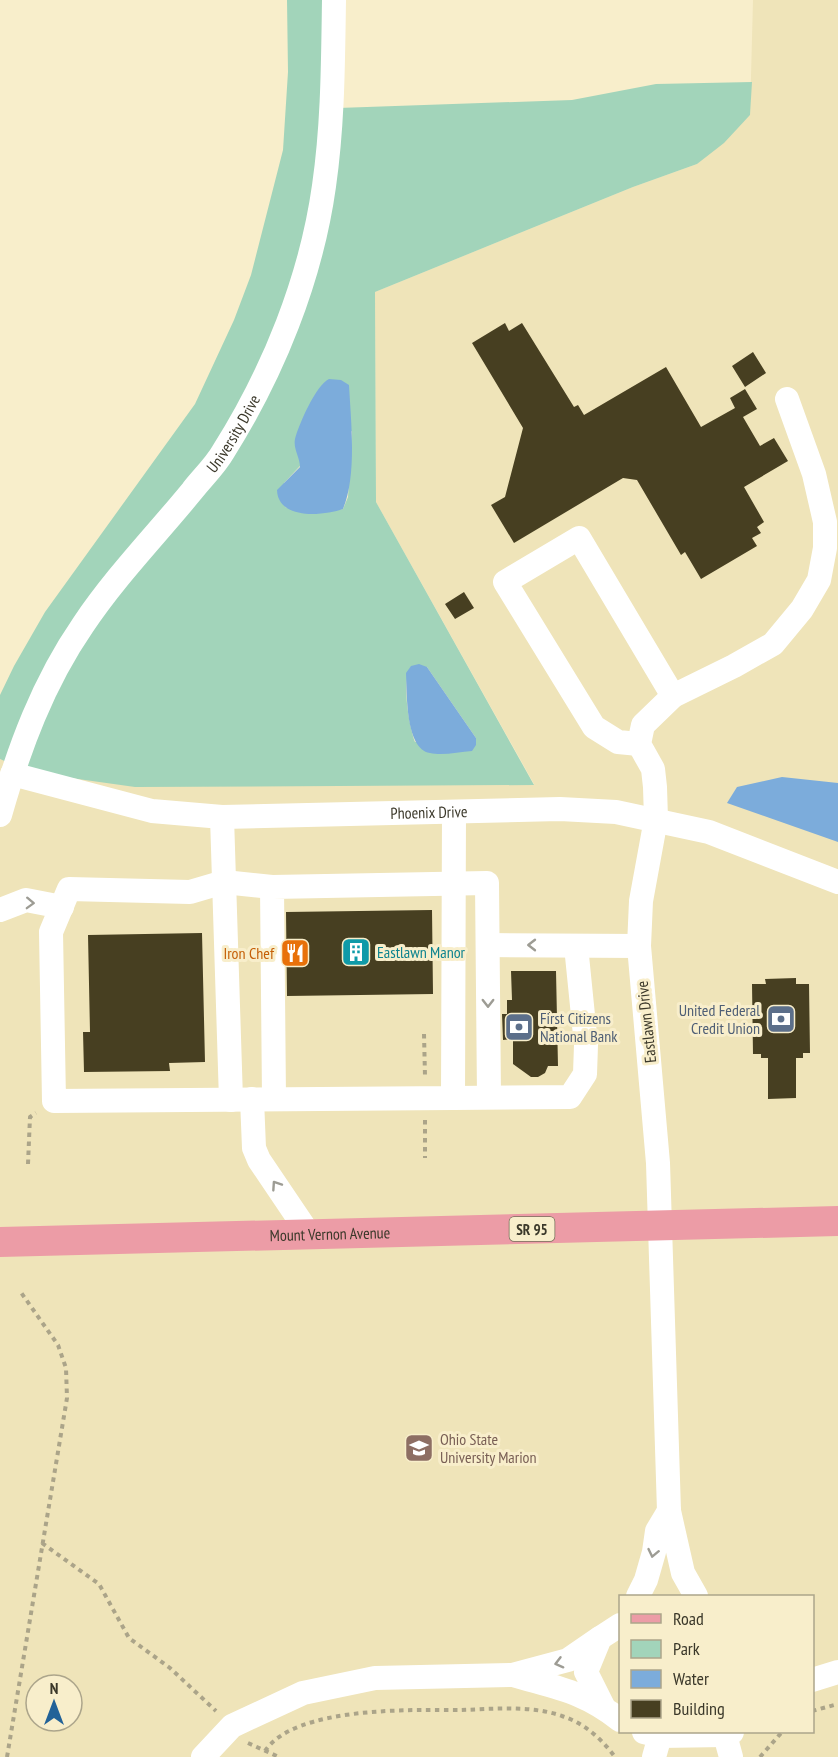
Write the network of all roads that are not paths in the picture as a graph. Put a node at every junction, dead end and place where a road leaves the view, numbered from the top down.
1 (334, 0) edge
2 (787, 399) dead end
3 (673, 696) junction
4 (639, 744) junction
5 (12, 774) junction
6 (454, 812) junction
7 (0, 815) edge
8 (222, 817) junction
9 (656, 819) junction
10 (224, 882) junction
11 (838, 882) edge
12 (455, 883) junction
13 (272, 887) junction
14 (62, 907) junction
15 (0, 910) edge
16 (488, 945) junction
17 (576, 946) junction
18 (639, 946) junction
19 (489, 1097) junction
20 (453, 1098) junction
21 (252, 1099) junction
22 (838, 1221) edge
23 (661, 1226) junction
24 (309, 1234) junction
25 (0, 1242) edge
26 (669, 1511) junction
27 (638, 1595) edge
28 (695, 1595) edge
29 (619, 1626) edge
30 (600, 1638) junction
31 (814, 1662) edge
32 (838, 1670) edge
33 (512, 1675) junction
34 (814, 1680) edge
35 (612, 1713) edge
36 (729, 1741) edge
37 (652, 1742) edge
38 (203, 1757) edge

1 - 5 street, University Drive
2 - 3 street
3 - 4 street
3 - 4 street
4 - 9 street, Eastlawn Drive
5 - 7 street, University Drive
5 - 8 street, Phoenix Drive
6 - 8 street, Phoenix Drive
6 - 9 street, Phoenix Drive
6 - 12 street
8 - 10 street
9 - 11 street, Phoenix Drive
9 - 18 street, Eastlawn Drive
10 - 13 street
10 - 14 street
10 - 21 street
12 - 13 street
12 - 16 street
12 - 20 street
13 - 21 street
15 -> 14 street
14 - 21 street
17 -> 16 street
16 -> 19 street
17 - 18 street
17 - 19 street
18 - 23 street, Eastlawn Drive
19 - 20 street
20 - 21 street
24 -> 21 street
22 - 23 main road, Mount Vernon Avenue / SR 95
23 - 24 main road, Mount Vernon Avenue / SR 95
23 - 26 street
24 - 25 main road, Mount Vernon Avenue / SR 95
26 -> 27 street
26 - 28 street
29 - 30 street
30 -> 33 street
30 - 35 street
31 - 32 street
32 - 34 street
33 - 35 street
33 - 38 street
36 - 37 street

